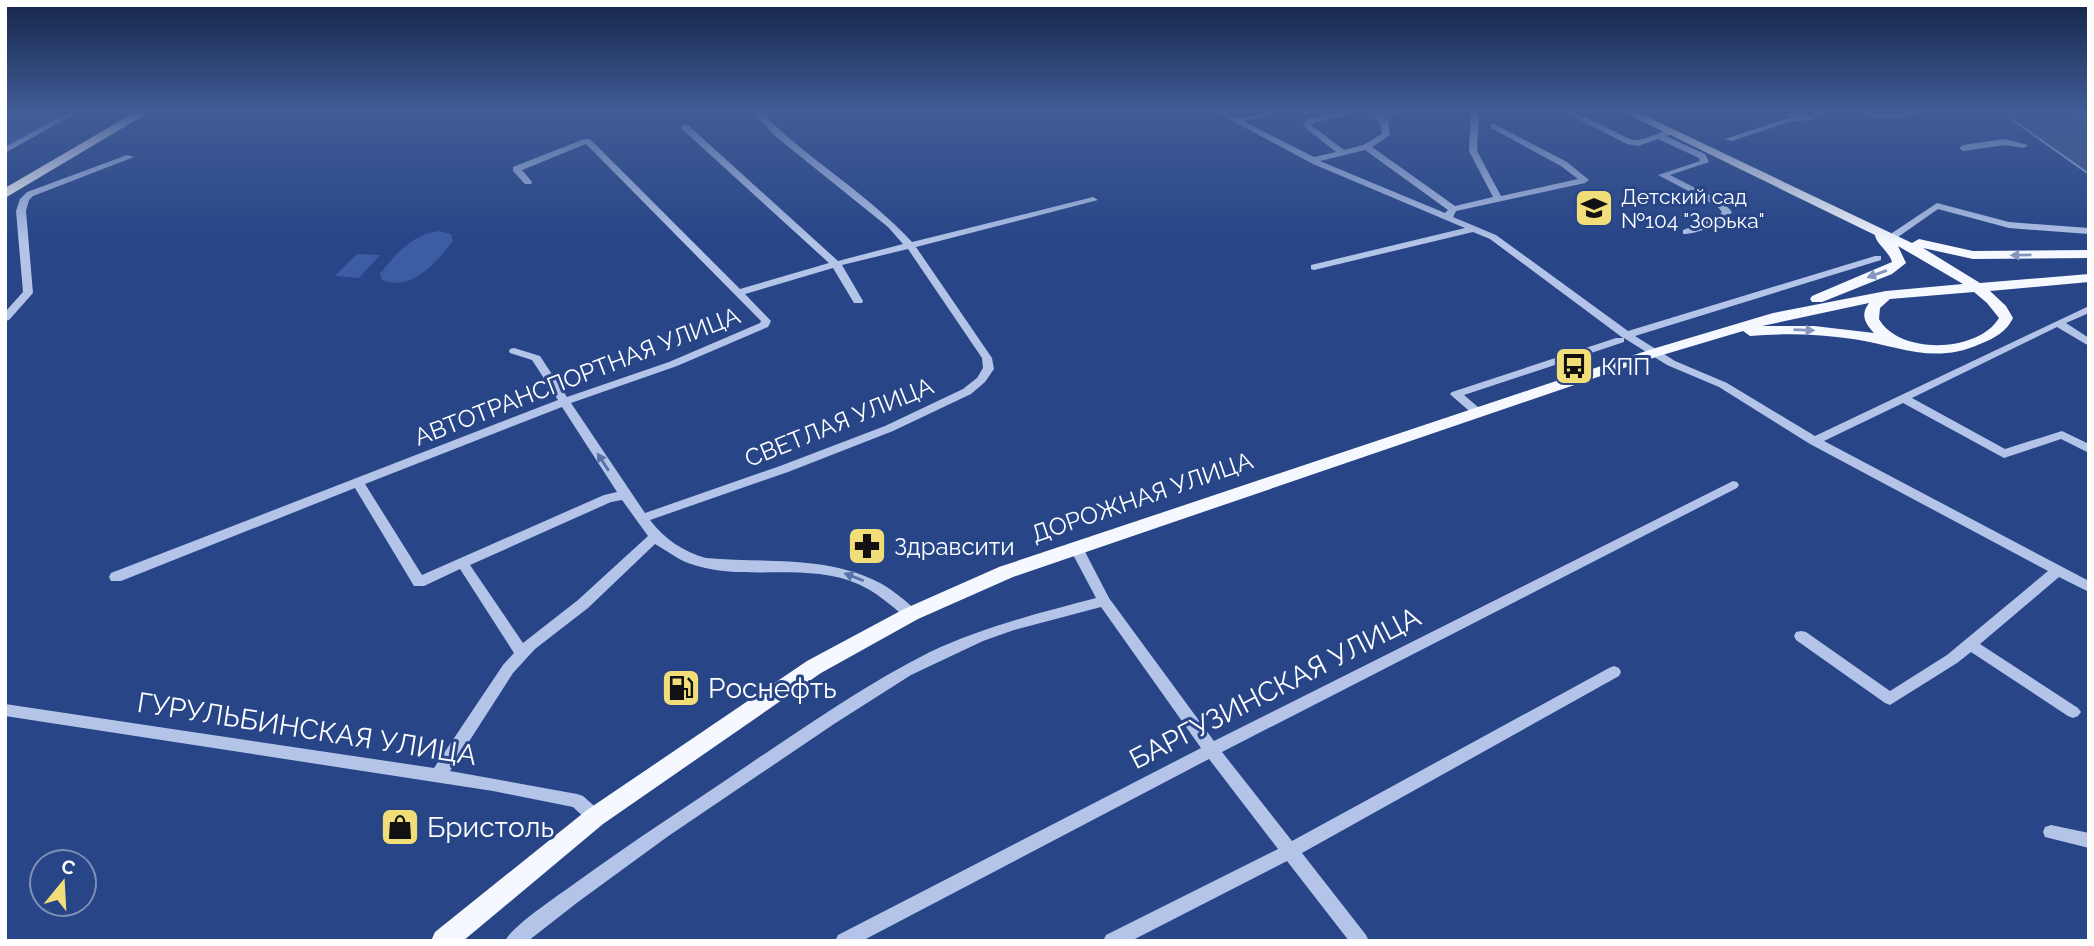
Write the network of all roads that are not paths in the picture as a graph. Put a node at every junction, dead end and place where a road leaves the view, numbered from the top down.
1 (70, 155) edge
2 (551, 155) edge
3 (601, 155) edge
4 (716, 155) edge
5 (804, 155) edge
6 (1304, 155) edge
7 (1330, 155) edge
8 (1376, 155) edge
9 (1475, 155) edge
10 (1548, 155) edge
11 (1701, 155) edge
12 (1712, 155) edge
13 (130, 157) dead end
14 (1313, 160) junction
15 (528, 182) dead end
16 (6, 193) edge
17 (30, 194) junction
18 (1498, 199) junction
19 (1093, 200) dead end
20 (1450, 214) junction
21 (1475, 229) junction
22 (1874, 229) junction
23 (2089, 231) edge
24 (1686, 232) dead end
25 (1895, 236) junction
26 (911, 247) junction
27 (2089, 254) edge
28 (1878, 258) dead end
29 (836, 264) junction
30 (1314, 267) dead end
31 (2089, 271) edge
32 (2089, 278) edge
33 (1972, 285) junction
34 (740, 292) junction
35 (1886, 295) junction
36 (858, 301) dead end
37 (1810, 303) junction
38 (2089, 309) edge
39 (1778, 316) junction
40 (5, 318) edge
41 (2058, 323) junction
42 (1712, 335) junction
43 (1623, 337) junction
44 (2089, 343) edge
45 (1912, 348) junction
46 (514, 351) dead end
47 (1654, 353) junction
48 (1903, 398) junction
49 (564, 402) junction
50 (1479, 413) junction
51 (1814, 441) junction
52 (2089, 449) edge
53 (358, 483) junction
54 (1733, 485) dead end
55 (625, 495) junction
56 (641, 519) junction
57 (655, 537) junction
58 (1076, 547) junction
59 (463, 564) junction
60 (2058, 571) junction
61 (116, 577) dead end
62 (2089, 587) edge
63 (1104, 601) junction
64 (911, 614) junction
65 (1801, 636) dead end
66 (1970, 644) junction
67 (522, 653) junction
68 (1614, 672) dead end
69 (5, 710) edge
70 (2073, 712) dead end
71 (1211, 750) junction
72 (438, 776) junction
73 (595, 817) junction
74 (2051, 832) dead end
75 (2089, 841) edge
76 (1290, 851) junction
77 (444, 941) edge
78 (514, 941) edge
79 (844, 941) edge
80 (1112, 941) edge
81 (1360, 941) edge

1 - 16 highway
2 - 15 street, АВТОТРАНСПОРТНАЯ УЛИЦА
3 - 34 street, АВТОТРАНСПОРТНАЯ УЛИЦА
4 - 29 street
5 - 26 street, СВЕТЛАЯ УЛИЦА
6 - 14 street
7 - 14 street
8 - 20 street
9 - 18 street
10 - 18 street
11 - 24 street
12 - 22 main road
13 - 17 street
14 - 20 street
16 - 17 street
17 - 40 street
18 - 20 street
19 - 26 street
20 - 21 street
21 - 30 street
21 - 43 street
22 - 25 main road
22 -> 37 main road
22 - 45 main road
23 - 25 street
27 -> 25 main road
26 - 29 street
26 - 56 street, СВЕТЛАЯ УЛИЦА
28 - 43 street
29 - 34 street
29 - 36 street
31 - 33 main road
32 - 33 main road
33 - 35 main road, ДОРОЖНАЯ УЛИЦА
33 - 37 main road, ДОРОЖНАЯ УЛИЦА
34 - 49 street, АВТОТРАНСПОРТНАЯ УЛИЦА
35 - 39 main road, ДОРОЖНАЯ УЛИЦА
35 - 45 main road
37 - 39 main road, ДОРОЖНАЯ УЛИЦА
38 - 41 street
39 - 42 main road, ДОРОЖНАЯ УЛИЦА
41 - 44 street
41 - 48 street
42 -> 45 main road
42 - 47 main road, ДОРОЖНАЯ УЛИЦА
43 - 47 street
43 - 50 street
46 - 49 street
47 - 50 main road, ДОРОЖНАЯ УЛИЦА
47 - 51 street
48 - 51 street
48 - 52 street
49 - 53 street, АВТОТРАНСПОРТНАЯ УЛИЦА
55 -> 49 street
50 - 58 main road, ДОРОЖНАЯ УЛИЦА
51 - 60 street
53 - 59 street
53 - 61 street, АВТОТРАНСПОРТНАЯ УЛИЦА
54 - 71 street, БАРГУЗИНСКАЯ УЛИЦА
55 - 56 street
55 - 59 street
56 - 57 street
64 -> 57 street
57 - 67 street
58 - 63 street
58 - 64 main road, ДОРОЖНАЯ УЛИЦА
59 - 67 street
60 - 62 street
60 - 66 street
63 - 71 street
63 - 78 street
64 - 73 main road, ДОРОЖНАЯ УЛИЦА
65 - 66 street
66 - 70 street
67 - 72 street
68 - 76 street
69 - 72 street, ГУРУЛЬБИНСКАЯ УЛИЦА
71 - 76 street
71 - 79 street, БАРГУЗИНСКАЯ УЛИЦА
72 - 73 street, ГУРУЛЬБИНСКАЯ УЛИЦА
73 - 77 main road, ДОРОЖНАЯ УЛИЦА
74 - 75 street
76 - 80 street
76 - 81 street

